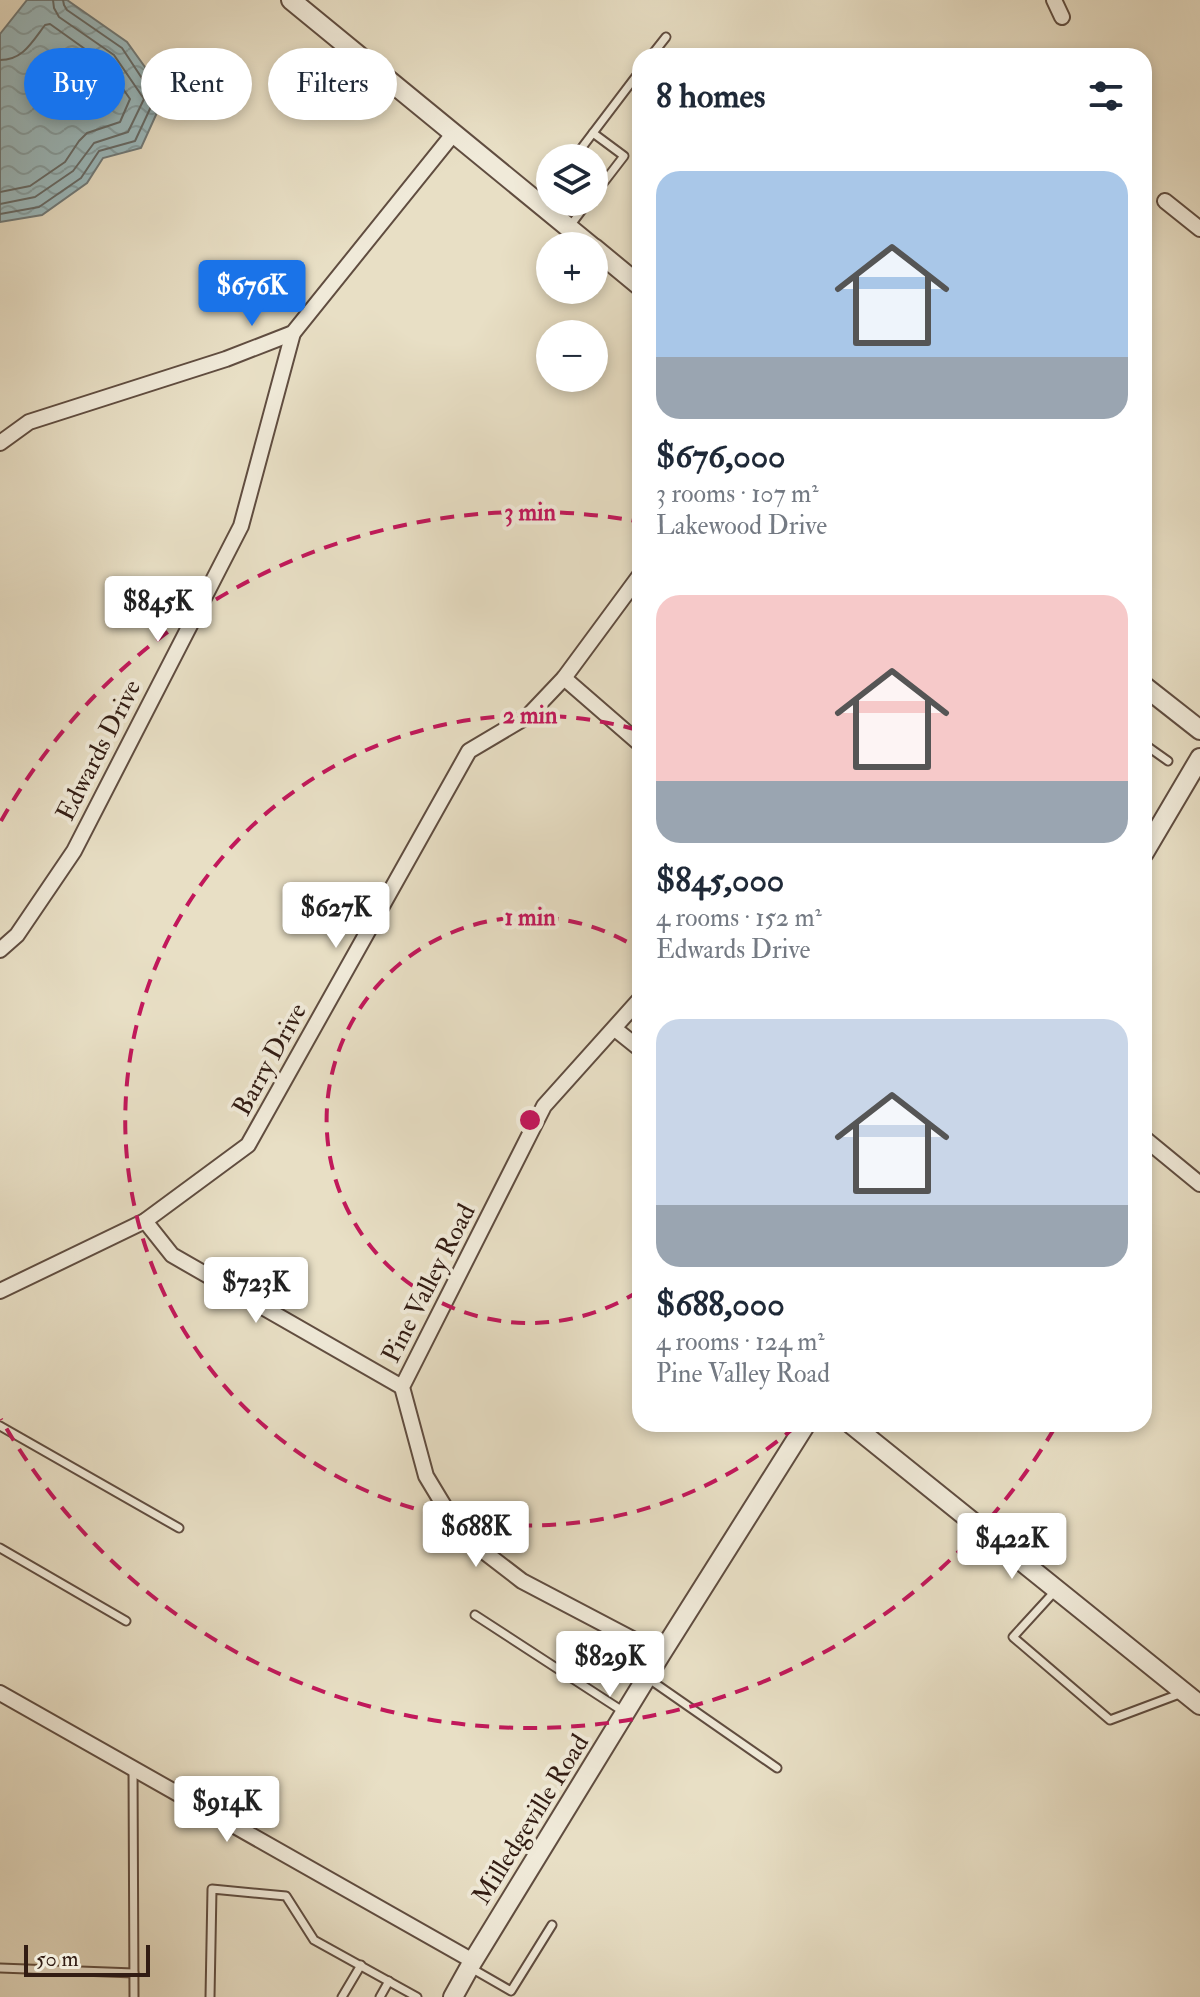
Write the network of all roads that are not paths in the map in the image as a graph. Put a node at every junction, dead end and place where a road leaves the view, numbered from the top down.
1 (291, 0) edge
2 (1054, 0) edge
3 (1062, 17) dead end
4 (666, 37) dead end
5 (657, 48) edge
6 (632, 82) edge
7 (454, 133) junction
8 (593, 133) junction
9 (585, 144) edge
10 (608, 144) edge
11 (608, 144) edge
12 (608, 177) edge
13 (536, 191) edge
14 (1165, 201) dead end
15 (560, 216) edge
16 (577, 216) edge
17 (568, 227) junction
18 (1200, 229) edge
19 (574, 232) edge
20 (608, 260) edge
21 (632, 280) edge
22 (293, 333) junction
23 (0, 443) edge
24 (632, 586) edge
25 (564, 678) junction
26 (1152, 692) edge
27 (1200, 730) edge
28 (632, 737) edge
29 (1152, 750) edge
30 (1200, 758) edge
31 (1168, 761) dead end
32 (1152, 839) edge
33 (0, 950) edge
34 (632, 1009) edge
35 (615, 1029) junction
36 (632, 1043) edge
37 (1152, 1145) edge
38 (1200, 1184) edge
39 (145, 1221) junction
40 (0, 1291) edge
41 (402, 1387) junction
42 (0, 1426) edge
43 (801, 1432) edge
44 (861, 1432) edge
45 (179, 1528) dead end
46 (0, 1548) edge
47 (1057, 1590) junction
48 (475, 1615) dead end
49 (126, 1621) dead end
50 (661, 1654) junction
51 (647, 1678) junction
52 (0, 1693) edge
53 (1185, 1693) junction
54 (1200, 1705) edge
55 (626, 1713) junction
56 (133, 1768) junction
57 (777, 1768) dead end
58 (552, 1925) dead end
59 (471, 1964) junction
60 (361, 1965) junction
61 (0, 1968) edge
62 (134, 1973) junction
63 (389, 1981) junction
64 (134, 1997) edge
65 (210, 1997) edge
66 (342, 1997) edge
67 (380, 1997) edge
68 (417, 1997) edge
69 (453, 1997) edge

1 - 7 street
2 - 3 street
4 - 5 lane
6 - 8 lane
7 - 13 street
7 - 22 street
8 - 9 lane
8 - 10 lane
11 - 12 lane
14 - 18 street
15 - 17 street
16 - 17 lane
17 - 19 street
20 - 21 street
22 - 23 street
22 - 33 street, Edwards Drive
24 - 25 street, Barry Drive
25 - 28 street
25 - 39 street, Barry Drive
26 - 27 street
29 - 31 lane
30 - 32 street
34 - 35 street, Pine Valley Road
35 - 36 street
35 - 41 street, Pine Valley Road
37 - 38 street
39 - 40 street, Barry Drive
39 - 41 street
41 - 50 street, Pine Valley Road
42 - 45 lane
43 - 50 street, Milledgeville Road
44 - 47 street
46 - 49 lane
47 - 53 street
47 - 53 lane
48 - 55 lane
50 - 51 street, Milledgeville Road
51 - 55 street, Milledgeville Road
51 - 57 lane
52 - 56 street
53 - 54 street
55 - 59 street, Milledgeville Road
56 - 59 street
56 - 62 lane
58 - 59 lane
59 - 69 street, Milledgeville Road
60 - 63 lane
60 - 65 lane
60 - 66 lane
61 - 62 lane
62 - 64 lane
63 - 67 lane
63 - 68 lane

